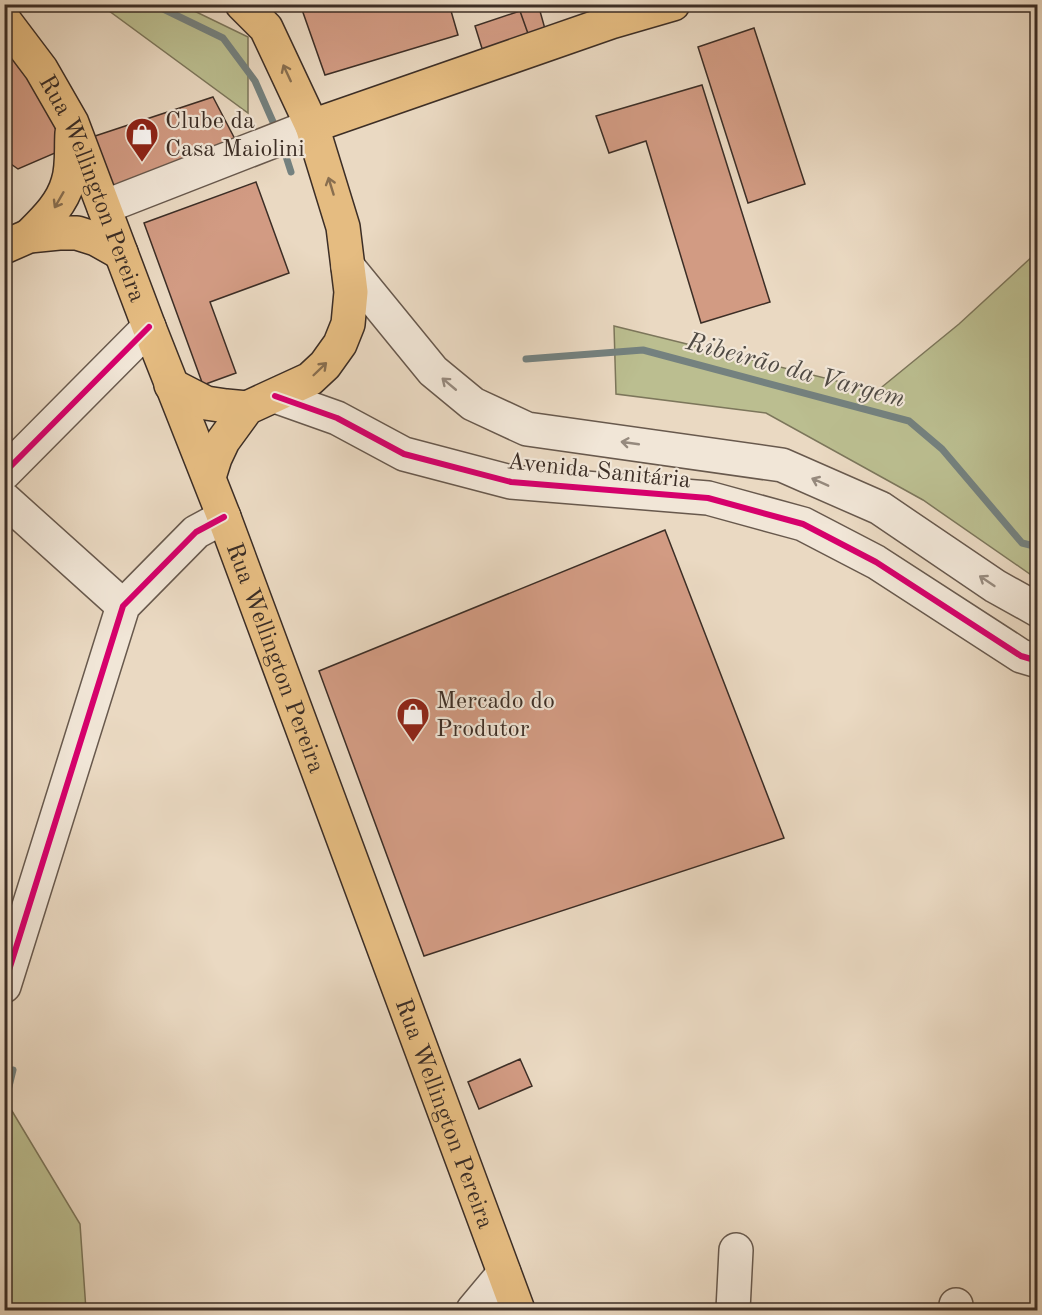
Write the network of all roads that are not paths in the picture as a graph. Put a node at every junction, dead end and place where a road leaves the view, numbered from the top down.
1 (242, 4) edge
2 (672, 4) edge
3 (608, 14) edge
4 (4, 20) edge
5 (72, 123) junction
6 (305, 129) junction
7 (104, 207) junction
8 (17, 241) edge
9 (121, 253) junction
10 (348, 267) junction
11 (148, 327) junction
12 (171, 385) junction
13 (261, 402) junction
14 (4, 473) edge
15 (208, 477) junction
16 (4, 499) edge
17 (224, 518) junction
18 (123, 606) junction
19 (1038, 610) edge
20 (1038, 662) edge
21 (4, 986) edge
22 (736, 1250) dead end
23 (504, 1273) junction
24 (473, 1311) edge
25 (518, 1311) edge
26 (732, 1311) edge

6 -> 1 main road
2 - 3 main road
3 - 6 main road
4 - 5 main road, Rua Wellington Pereira
5 - 7 main road, Rua Wellington Pereira
5 -> 8 main road
6 - 7 street
10 -> 6 main road
7 - 9 main road, Rua Wellington Pereira
8 - 9 main road
9 - 11 main road, Rua Wellington Pereira
13 -> 10 main road
19 -> 10 street, Avenida Sanitária
11 - 12 main road, Rua Wellington Pereira
11 - 14 street
12 - 13 main road
12 - 15 main road, Rua Wellington Pereira
13 - 15 main road
13 - 20 street, Avenida Sanitária
15 - 17 main road, Rua Wellington Pereira
16 - 18 street
17 - 18 street
17 - 23 main road, Rua Wellington Pereira
18 - 21 street
22 - 26 street
23 - 24 street
23 - 25 main road, Rua Wellington Pereira

